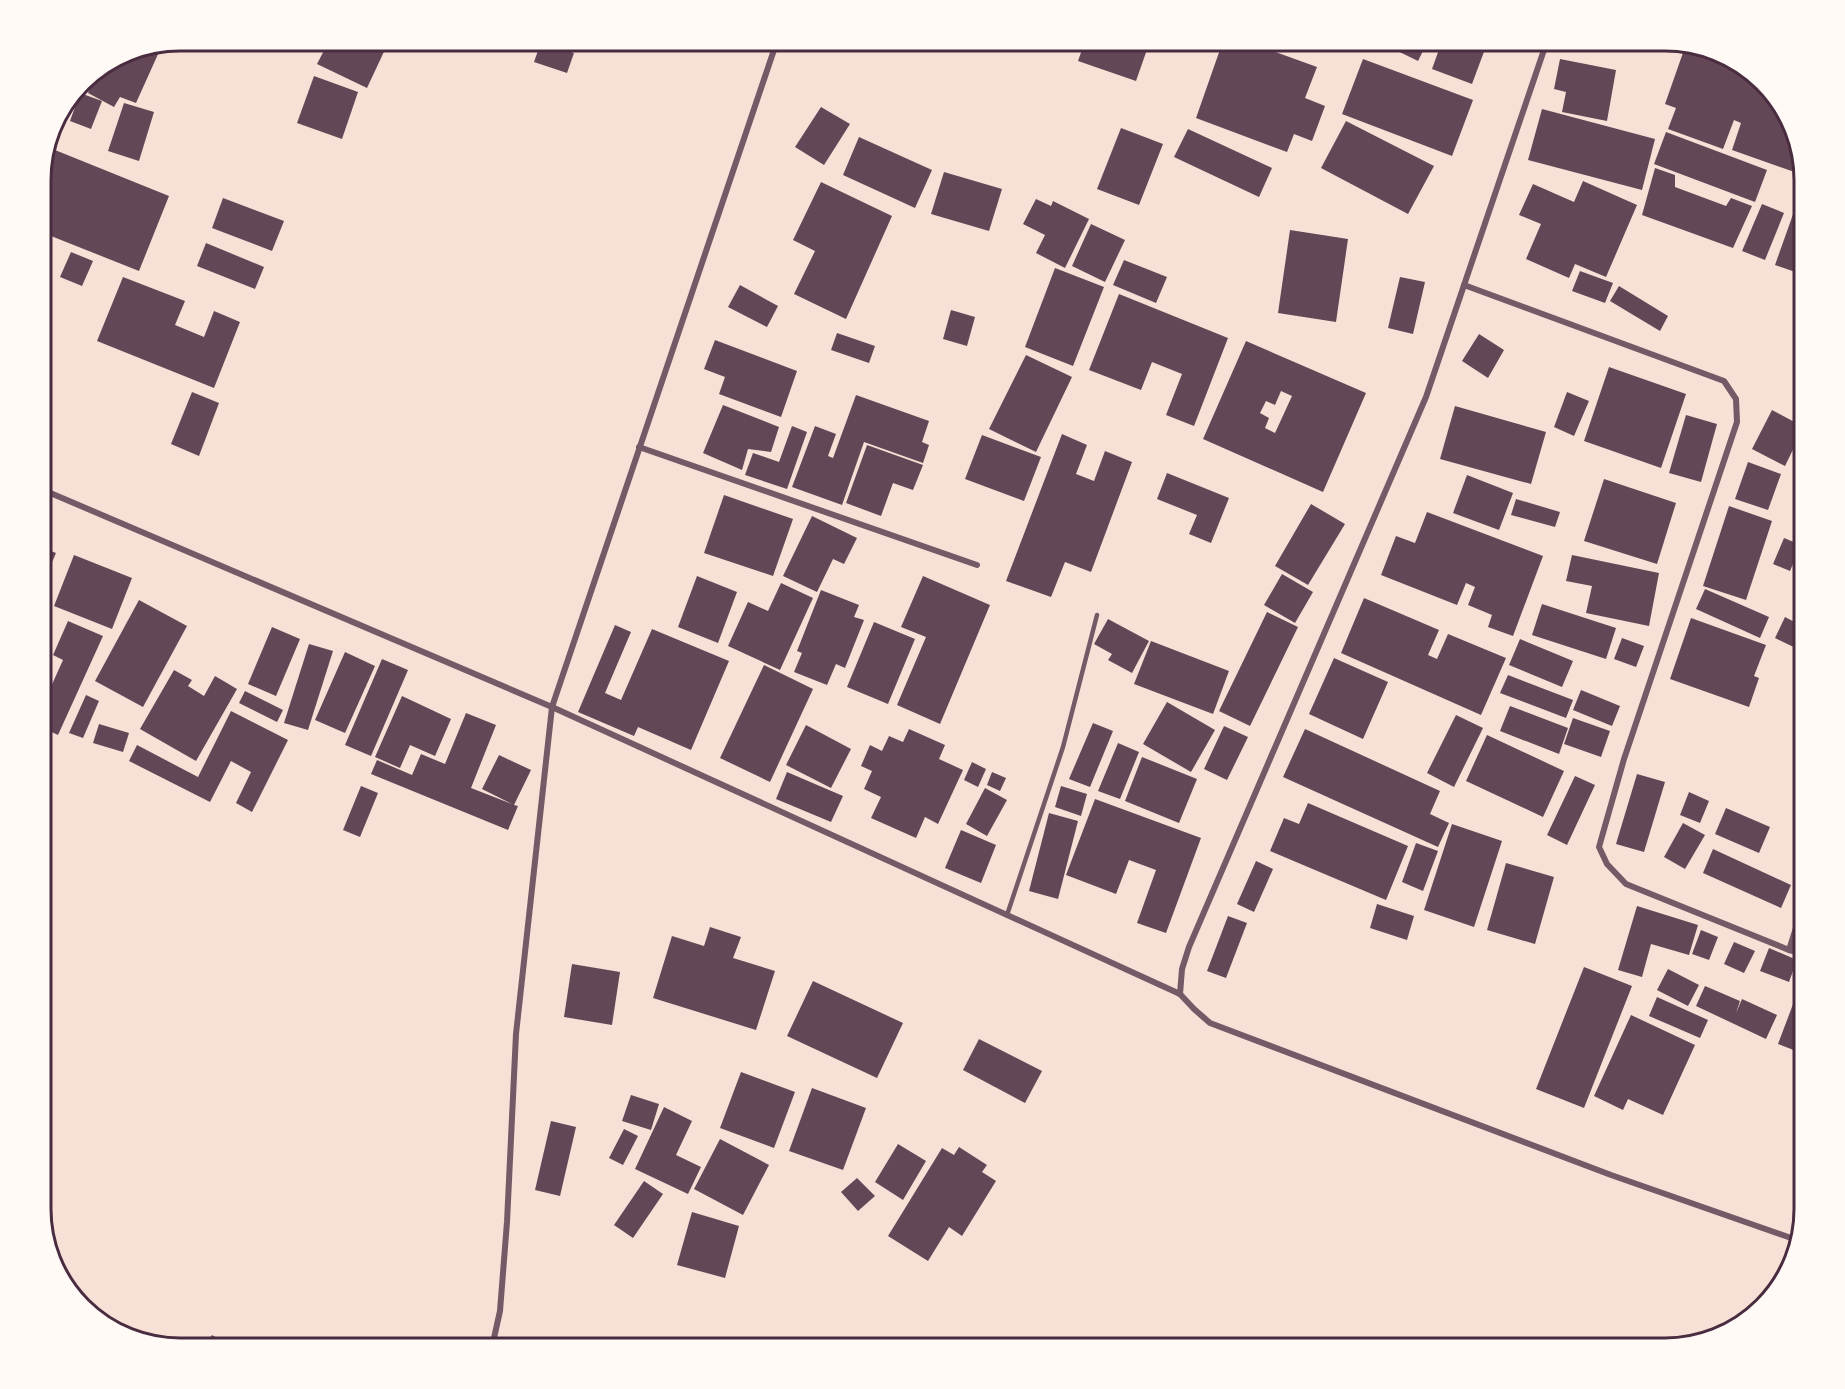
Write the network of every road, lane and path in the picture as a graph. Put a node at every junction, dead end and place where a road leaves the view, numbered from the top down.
1 (773, 51) edge
2 (1543, 51) edge
3 (1464, 285) junction
4 (639, 447) junction
5 (51, 493) edge
6 (977, 565) dead end
7 (1097, 615) dead end
8 (552, 707) junction
9 (1007, 915) junction
10 (1794, 934) edge
11 (1789, 950) junction
12 (1794, 951) edge
13 (1180, 994) junction
14 (1791, 1238) edge
15 (494, 1338) edge

1 - 4 street
2 - 3 street
3 - 11 street
3 - 13 street
4 - 6 street
4 - 8 street
5 - 8 street
7 - 9 lane
8 - 9 street
8 - 15 street
9 - 13 street
10 - 11 street
11 - 12 street
13 - 14 street

